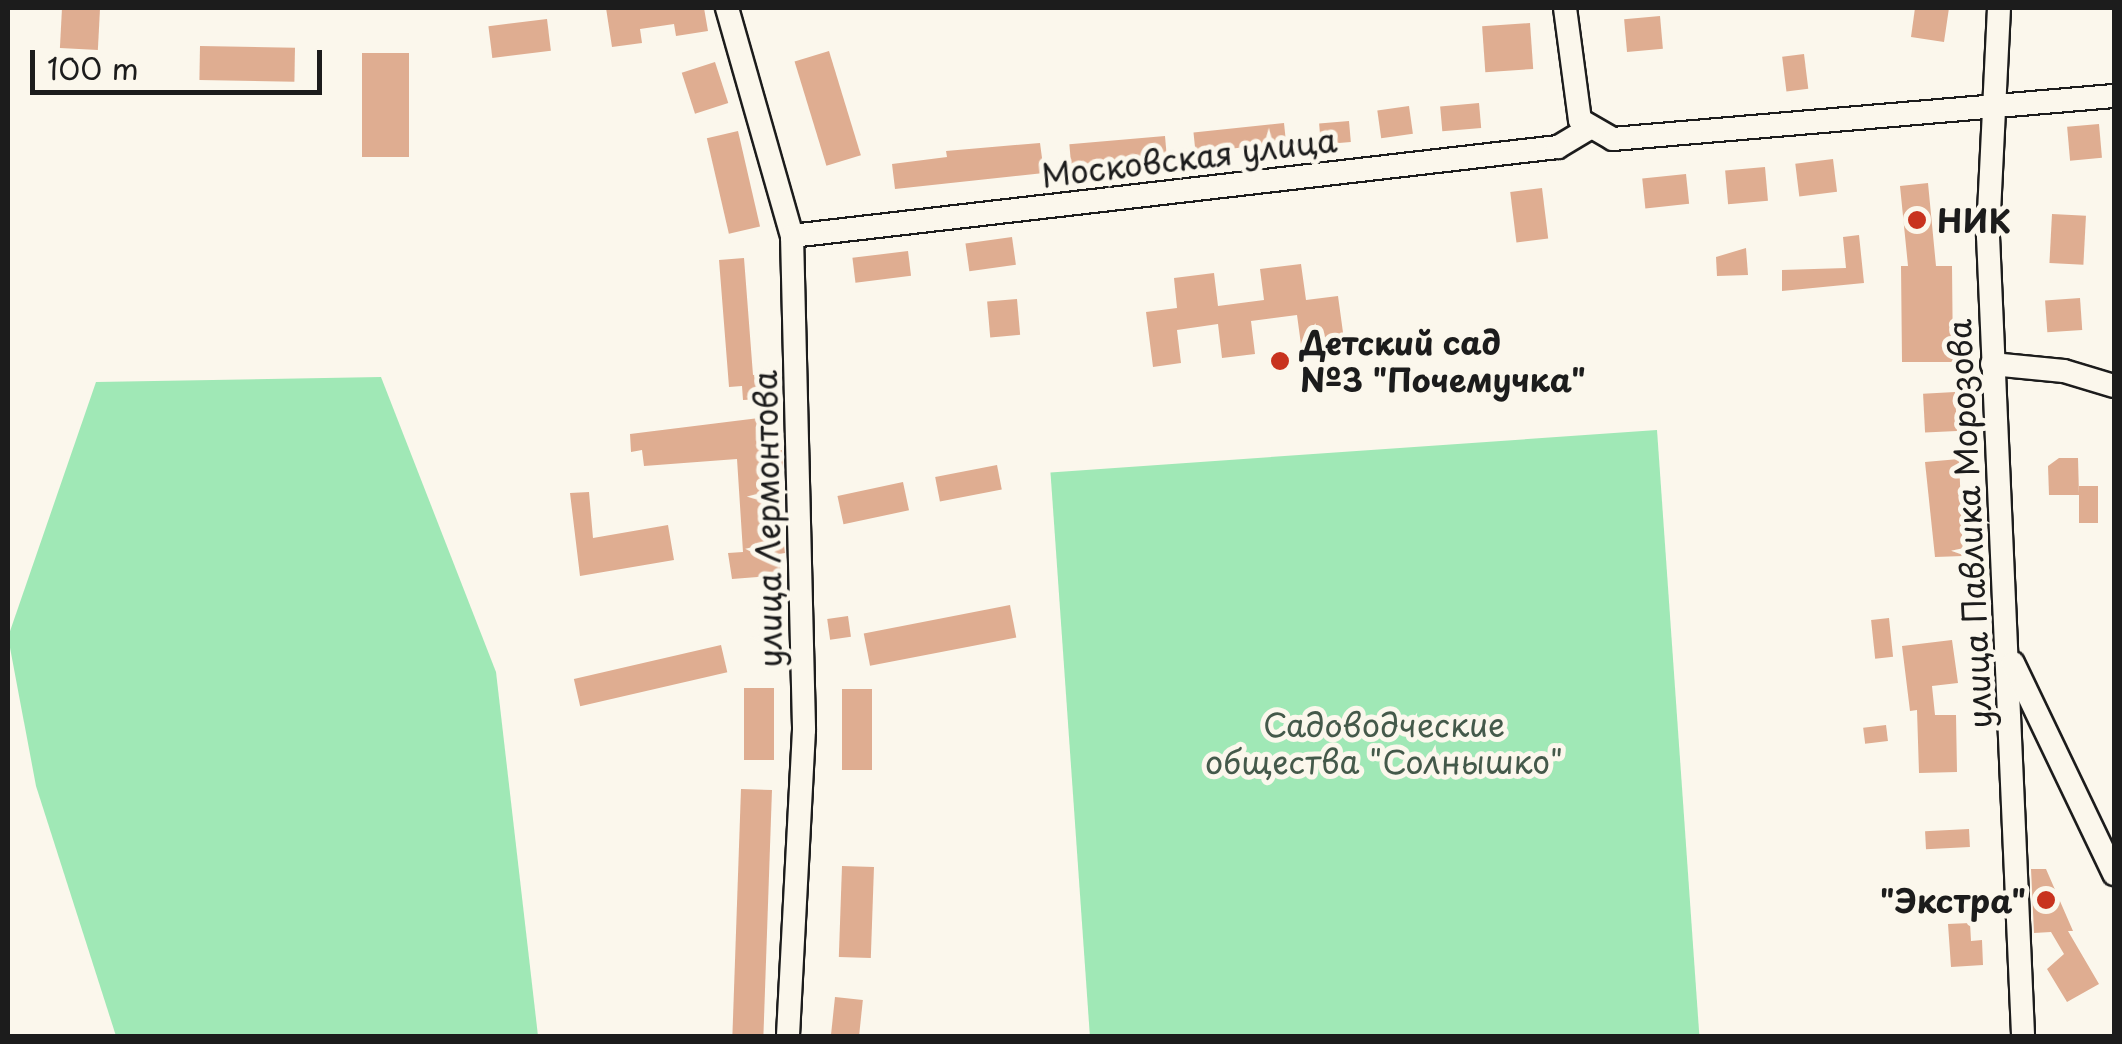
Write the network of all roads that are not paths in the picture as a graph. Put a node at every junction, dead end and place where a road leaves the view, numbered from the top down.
1 (727, 8) edge
2 (1566, 8) edge
3 (1998, 8) edge
4 (2114, 96) edge
5 (1989, 108) junction
6 (1588, 129) junction
7 (792, 236) junction
8 (1992, 364) junction
9 (2114, 386) edge
10 (2010, 656) junction
11 (2114, 874) edge
12 (788, 1036) edge
13 (2024, 1036) edge

1 - 7 street, улица Лермонтова
2 - 6 street
3 - 5 street, улица Павлика Морозова
4 - 5 street
5 - 6 street
5 - 8 street, улица Павлика Морозова
6 - 7 street, Московская улица
7 - 12 street, улица Лермонтова
8 - 9 street
8 - 10 street, улица Павлика Морозова
10 - 11 street
10 - 13 street, улица Павлика Морозова

